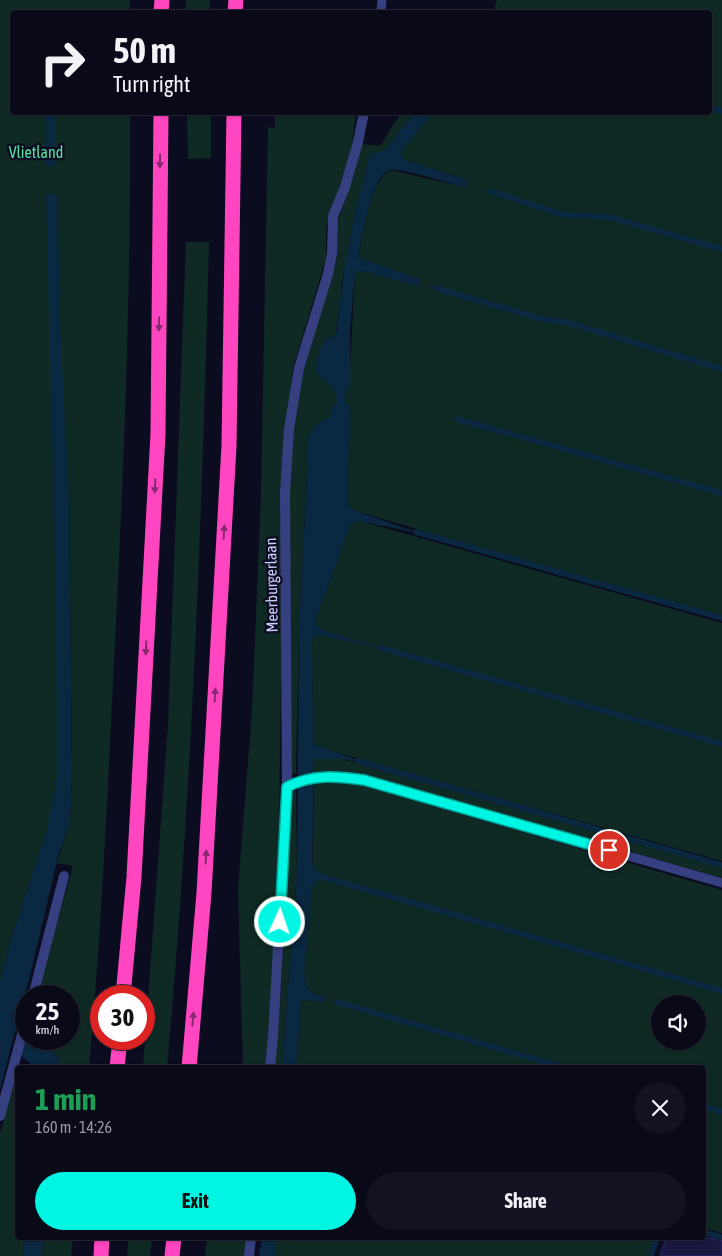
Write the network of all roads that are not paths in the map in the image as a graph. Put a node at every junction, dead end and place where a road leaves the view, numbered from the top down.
1 (160, 115) edge
2 (234, 115) edge
3 (363, 115) edge
4 (292, 785) junction
5 (64, 876) dead end
6 (722, 883) edge
7 (36, 985) edge
8 (124, 985) edge
9 (18, 1050) edge
10 (119, 1050) edge
11 (117, 1065) edge
12 (189, 1065) edge
13 (270, 1065) edge
14 (0, 1116) edge
15 (102, 1240) edge
16 (174, 1240) edge
17 (251, 1240) edge
18 (101, 1256) edge
19 (172, 1256) edge
20 (249, 1256) edge

1 -> 8 highway
12 -> 2 highway
3 - 4 street, Meerburgerlaan
4 - 6 lane
4 - 13 street, Meerburgerlaan
5 - 7 street
9 - 14 street
10 - 11 highway
15 - 18 highway
16 - 19 highway
17 - 20 street

